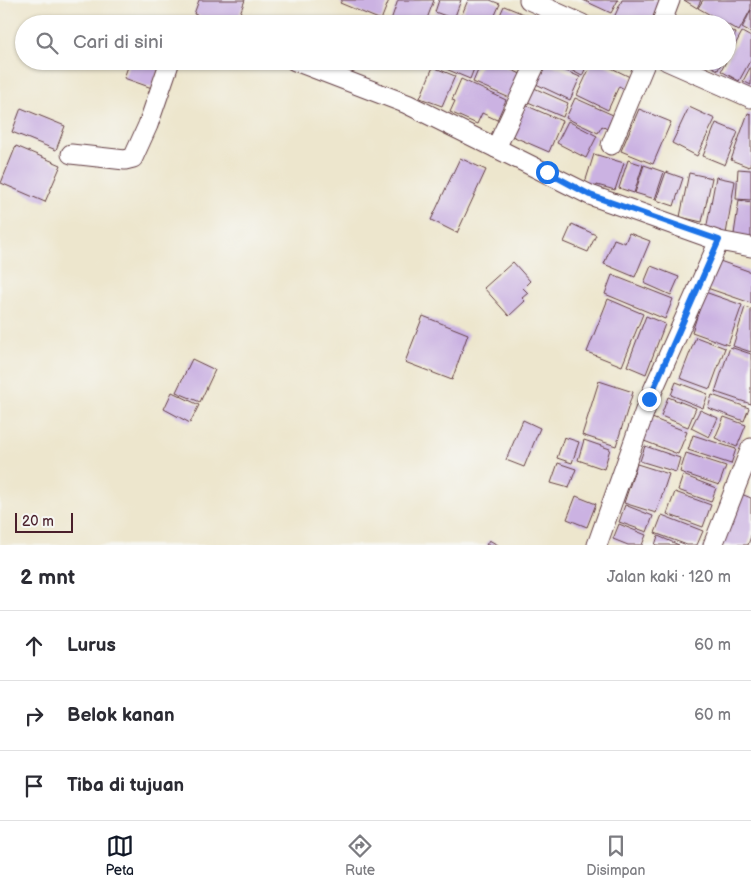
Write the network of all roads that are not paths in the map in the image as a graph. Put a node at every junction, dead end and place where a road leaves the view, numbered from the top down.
1 (529, 0) edge
2 (670, 0) edge
3 (551, 15) edge
4 (664, 15) edge
5 (167, 70) edge
6 (318, 70) edge
7 (533, 70) edge
8 (642, 70) edge
9 (687, 70) edge
10 (751, 98) edge
11 (611, 145) dead end
12 (496, 148) junction
13 (72, 154) dead end
14 (719, 240) junction
15 (751, 247) edge
16 (751, 448) edge
17 (744, 486) edge
18 (597, 545) edge
19 (712, 545) edge

1 - 3 street
2 - 4 street
5 - 13 street
6 - 12 street
7 - 12 street
8 - 11 street
9 - 10 street
12 - 14 street
14 - 15 street
14 - 18 street
16 - 17 street
17 - 19 street

